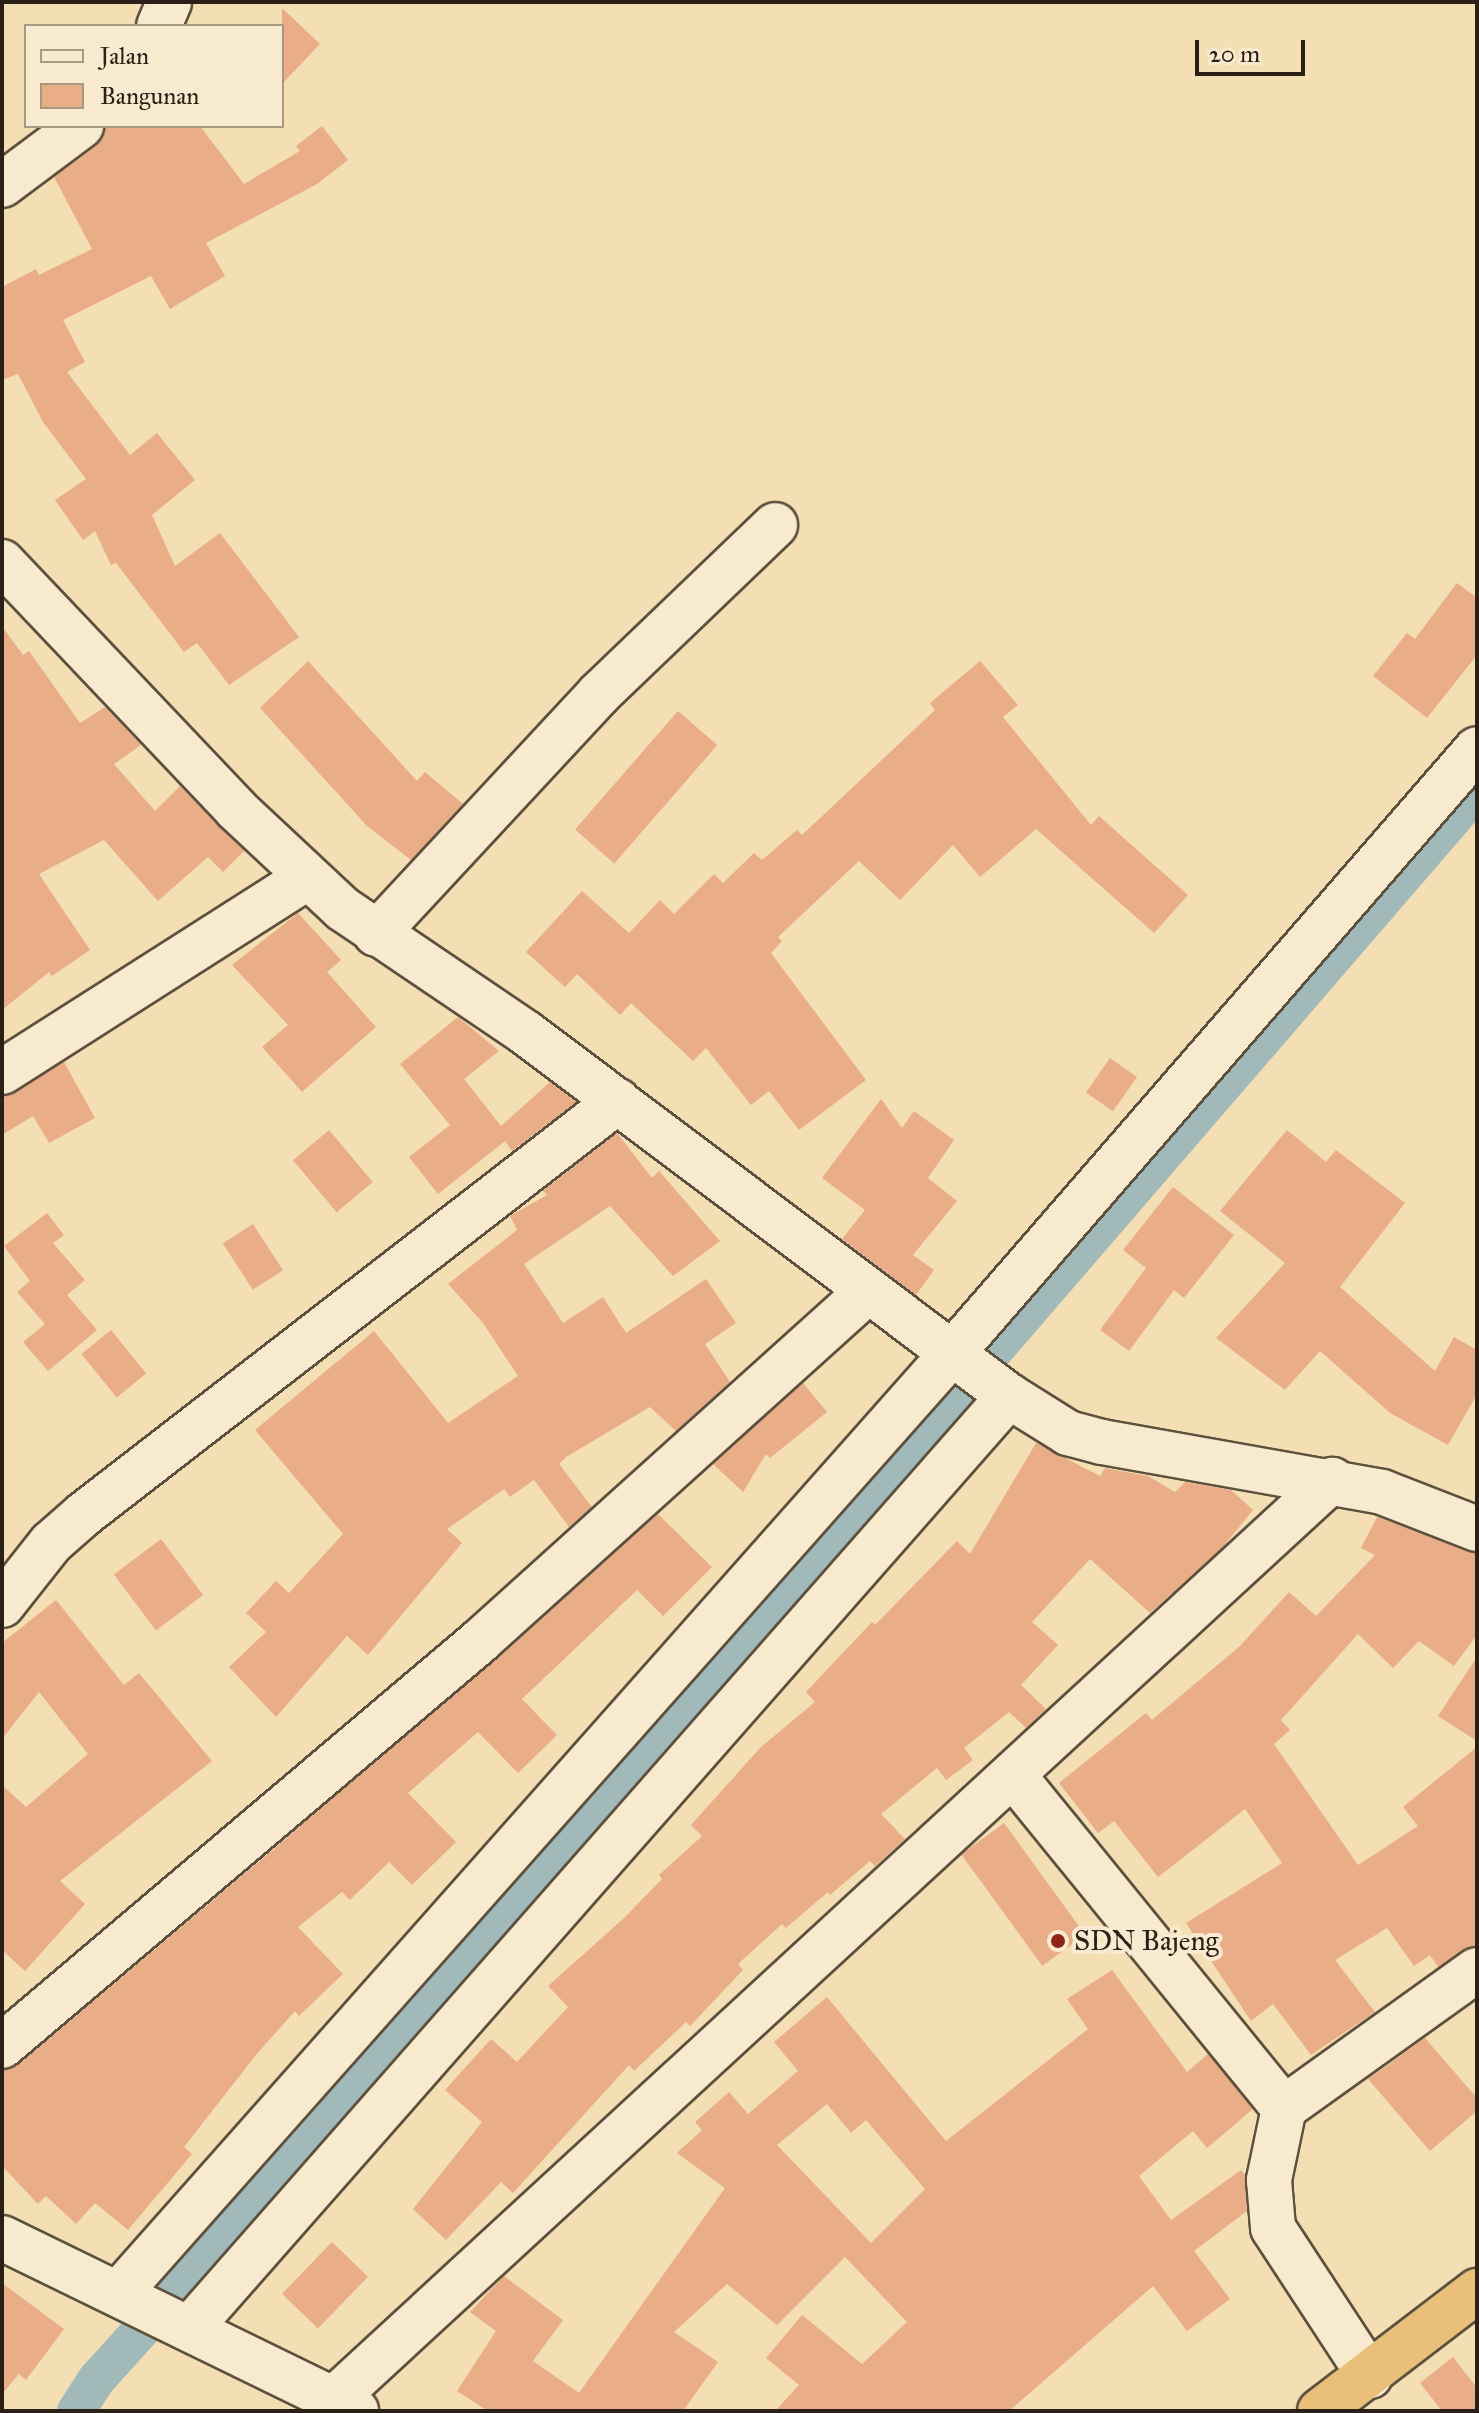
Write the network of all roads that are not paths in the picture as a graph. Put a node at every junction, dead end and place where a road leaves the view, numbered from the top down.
1 (169, 2) edge
2 (160, 24) edge
3 (78, 128) edge
4 (2, 185) edge
5 (775, 525) dead end
6 (2, 562) edge
7 (1477, 749) edge
8 (306, 878) junction
9 (376, 934) junction
10 (2, 1072) edge
11 (618, 1101) junction
12 (867, 1292) junction
13 (959, 1355) junction
14 (1004, 1393) junction
15 (1332, 1480) junction
16 (1477, 1529) edge
17 (2, 1605) edge
18 (1013, 1775) junction
19 (1477, 1970) edge
20 (2, 2046) edge
21 (1284, 2108) junction
22 (2, 2238) edge
23 (1477, 2291) edge
24 (126, 2298) junction
25 (183, 2324) junction
26 (1370, 2376) junction
27 (345, 2405) edge
28 (1320, 2411) edge

1 - 2 street
3 - 4 street
5 - 9 street
6 - 8 street
7 - 13 street
8 - 9 street
8 - 10 street
9 - 11 street
11 - 12 street
11 - 17 street
12 - 13 street
12 - 20 street
13 - 14 street
13 - 24 street
14 - 15 street
14 - 25 street
15 - 16 street
15 - 18 street
18 - 21 street
18 - 27 street
19 - 21 street
21 - 26 street
22 - 24 street
23 - 26 highway
24 - 25 street
25 - 27 street
26 - 28 highway

